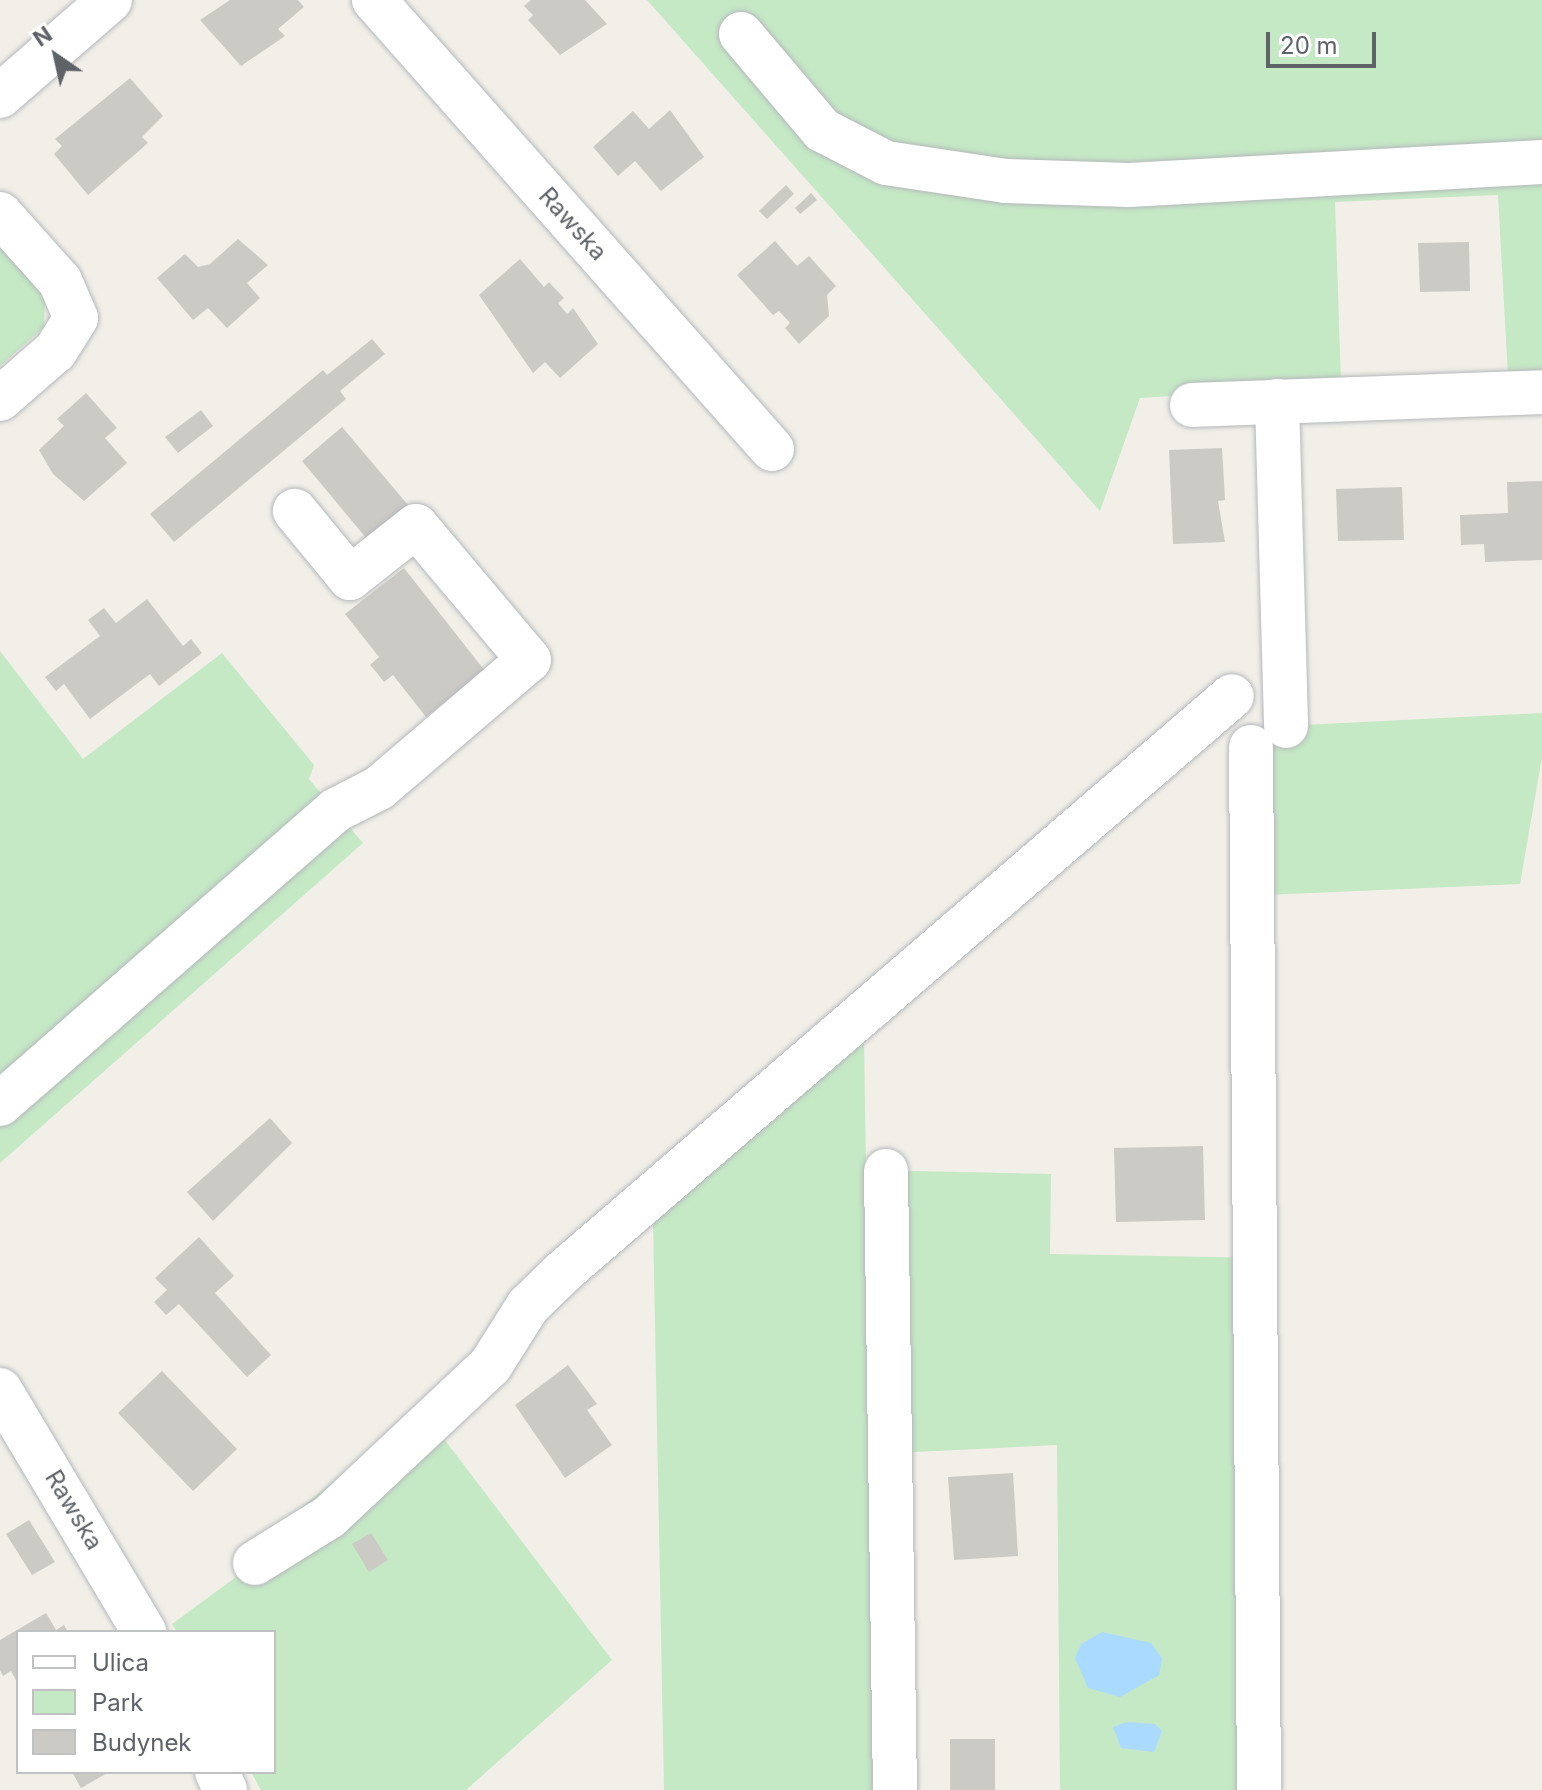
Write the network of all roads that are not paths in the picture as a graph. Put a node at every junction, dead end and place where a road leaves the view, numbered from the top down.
1 (374, 0) edge
2 (105, 2) edge
3 (741, 34) dead end
4 (0, 96) edge
5 (1542, 162) edge
6 (0, 214) edge
7 (1542, 392) edge
8 (0, 399) edge
9 (1277, 401) junction
10 (1192, 405) dead end
11 (772, 449) dead end
12 (295, 511) dead end
13 (1232, 696) dead end
14 (0, 1104) edge
15 (886, 1171) dead end
16 (0, 1390) edge
17 (255, 1563) dead end
18 (143, 1630) edge
19 (895, 1790) edge
20 (1259, 1790) edge

1 - 11 street, Rawska
2 - 4 street
3 - 5 street
6 - 8 street
7 - 9 street
9 - 10 street
9 - 20 street
12 - 14 street
13 - 17 street
15 - 19 street
16 - 18 street, Rawska

